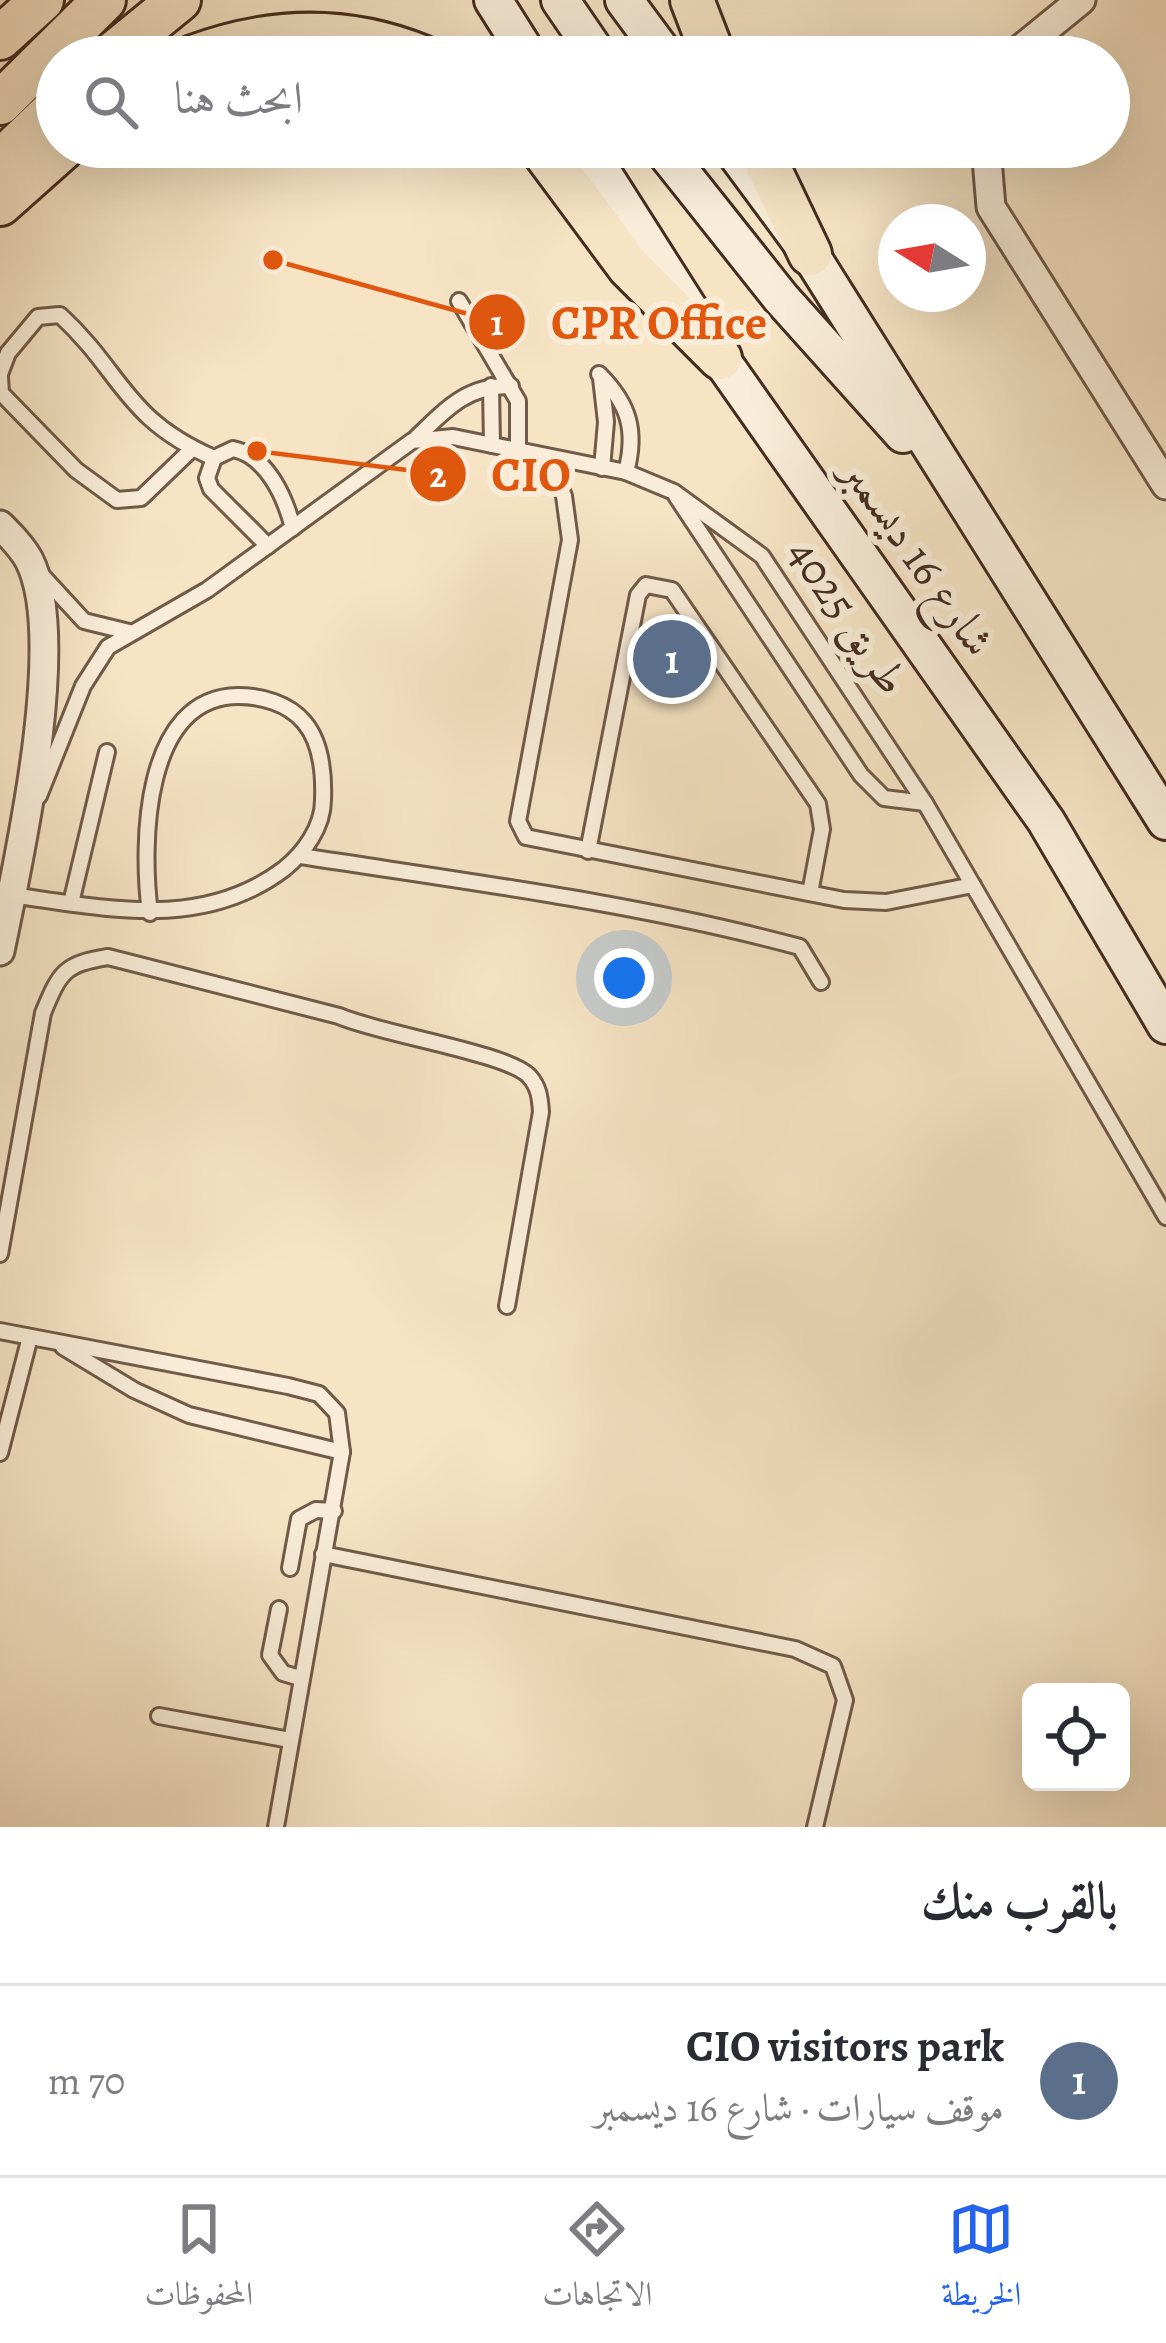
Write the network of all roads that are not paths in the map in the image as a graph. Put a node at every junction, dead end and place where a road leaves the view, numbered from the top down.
1 (42, 0) edge
2 (104, 0) edge
3 (178, 0) edge
4 (493, 0) edge
5 (560, 0) edge
6 (624, 0) edge
7 (692, 0) edge
8 (1081, 0) edge
9 (68, 36) edge
10 (134, 36) edge
11 (265, 36) edge
12 (321, 36) edge
13 (516, 36) edge
14 (585, 36) edge
15 (651, 36) edge
16 (707, 36) edge
17 (1037, 36) edge
18 (0, 38) edge
19 (36, 67) edge
20 (0, 103) edge
21 (36, 127) edge
22 (0, 162) edge
23 (40, 168) edge
24 (556, 168) edge
25 (599, 168) edge
26 (678, 168) edge
27 (747, 168) edge
28 (769, 168) edge
29 (988, 168) edge
30 (0, 204) edge
31 (810, 254) junction
32 (459, 302) dead end
33 (720, 358) junction
34 (0, 376) edge
35 (490, 386) junction
36 (511, 386) junction
37 (412, 441) junction
38 (492, 445) junction
39 (192, 449) junction
40 (518, 451) junction
41 (548, 457) junction
42 (214, 458) junction
43 (602, 468) junction
44 (626, 472) junction
45 (1166, 485) edge
46 (674, 492) junction
47 (973, 513) junction
48 (0, 525) edge
49 (293, 527) junction
50 (268, 546) junction
51 (30, 562) junction
52 (129, 632) junction
53 (107, 752) dead end
54 (925, 803) junction
55 (1166, 820) edge
56 (20, 844) junction
57 (588, 850) junction
58 (301, 856) junction
59 (974, 885) junction
60 (810, 893) junction
61 (11, 895) junction
62 (71, 903) junction
63 (150, 913) junction
64 (0, 951) edge
65 (821, 982) dead end
66 (1166, 1025) edge
67 (1166, 1217) edge
68 (0, 1254) edge
69 (507, 1306) dead end
70 (0, 1331) edge
71 (29, 1337) junction
72 (53, 1341) junction
73 (342, 1452) junction
74 (0, 1453) edge
75 (334, 1511) junction
76 (323, 1554) junction
77 (290, 1568) dead end
78 (279, 1609) dead end
79 (300, 1678) junction
80 (159, 1716) dead end
81 (290, 1740) junction
82 (275, 1827) edge
83 (815, 1827) edge

1 - 18 main road
2 - 9 main road
3 - 10 main road
4 - 13 main road
5 - 14 main road
6 - 15 main road
7 - 16 main road
8 - 17 street
11 - 12 main road
19 - 20 main road
21 - 22 main road
23 - 30 main road
24 - 33 main road
25 - 33 main road, شارع 16 ديسمبر
26 - 47 main road
27 - 31 main road, شارع 16 ديسمبر
28 - 31 main road
29 - 45 street
31 - 47 main road, شارع 16 ديسمبر
32 - 36 lane
33 - 66 main road, شارع 16 ديسمبر
34 - 39 lane
34 - 39 lane
35 - 36 lane
35 - 37 lane
35 - 38 lane
36 - 40 lane
37 - 38 lane, طريق 4025
37 - 49 lane
38 - 40 lane, طريق 4025
39 - 42 lane
40 - 41 lane, طريق 4025
41 - 43 lane, طريق 4025
41 - 57 lane
42 - 49 lane
42 - 50 lane
43 - 44 lane, طريق 4025
43 - 44 lane
44 - 46 lane, طريق 4025
46 - 54 lane, طريق 4025
46 - 54 lane
47 - 55 main road, شارع 16 ديسمبر
48 - 51 street
49 - 50 lane
50 - 52 lane
51 - 52 lane
51 - 56 street
52 - 56 lane
53 - 62 lane
54 - 59 lane, طريق 4025
56 - 61 street
57 - 60 lane
57 - 60 lane
58 - 63 lane
58 - 63 lane
58 - 65 lane
59 - 60 lane
59 - 67 lane, طريق 4025
61 - 62 lane
61 - 64 street
62 - 63 lane
68 - 69 lane
70 - 71 lane
71 - 72 lane
71 - 74 lane
72 - 73 lane
72 - 73 lane
73 - 75 lane
75 - 76 lane
75 - 77 lane
76 - 79 lane
76 - 83 lane
78 - 79 lane
79 - 81 lane
80 - 81 lane
81 - 82 lane

